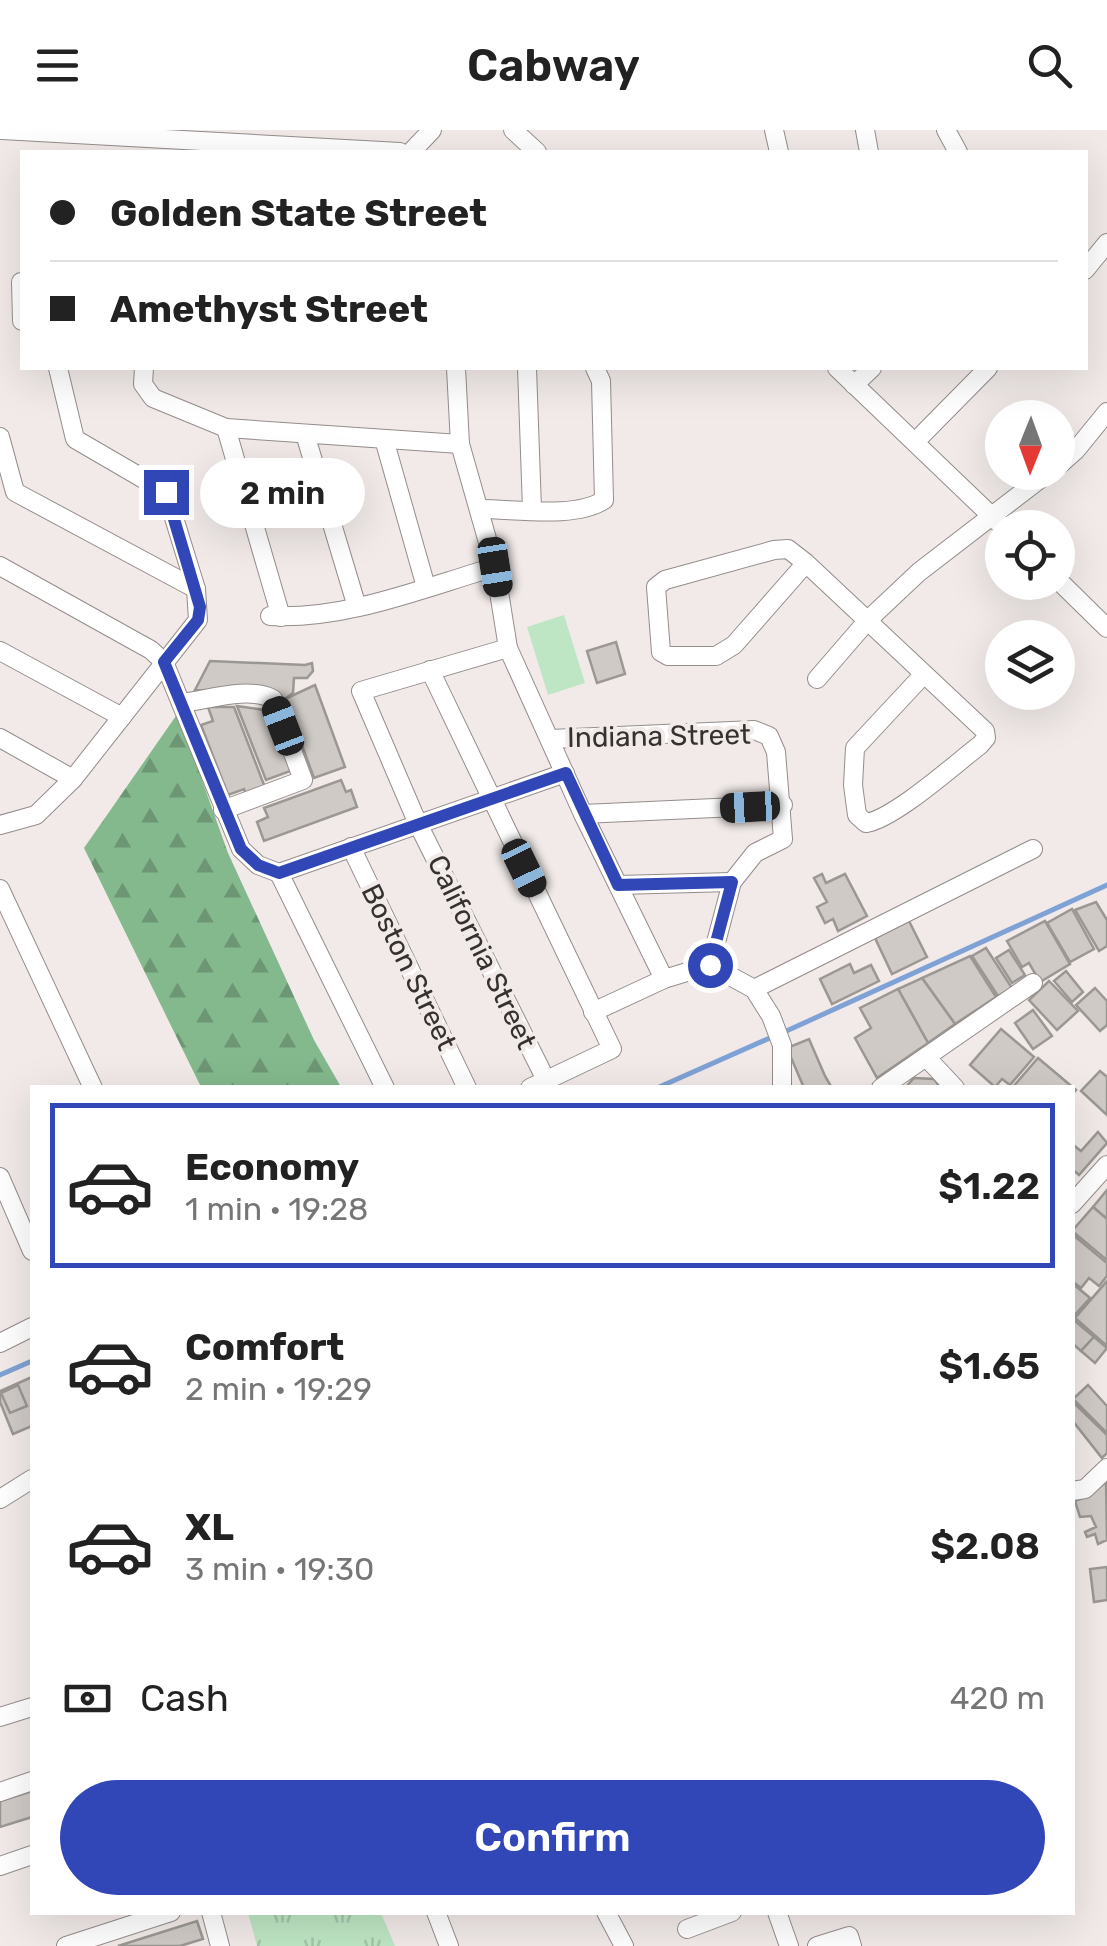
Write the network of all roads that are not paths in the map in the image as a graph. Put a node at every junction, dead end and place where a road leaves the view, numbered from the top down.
1 (2, 130) edge
2 (432, 130) edge
3 (513, 130) edge
4 (137, 133) edge
5 (239, 136) edge
6 (380, 150) edge
7 (413, 150) edge
8 (535, 150) edge
9 (1107, 243) edge
10 (1088, 266) edge
11 (58, 370) edge
12 (144, 370) edge
13 (456, 370) edge
14 (527, 370) edge
15 (596, 370) edge
16 (838, 370) edge
17 (870, 370) edge
18 (986, 370) edge
19 (854, 385) junction
20 (1107, 412) edge
21 (226, 428) junction
22 (304, 434) junction
23 (0, 437) edge
24 (384, 439) junction
25 (914, 442) junction
26 (460, 444) junction
27 (1075, 451) edge
28 (1031, 490) edge
29 (481, 509) junction
30 (532, 509) junction
31 (986, 510) edge
32 (1011, 510) edge
33 (985, 531) edge
34 (806, 563) junction
35 (0, 566) edge
36 (495, 567) junction
37 (426, 587) junction
38 (196, 589) junction
39 (1075, 597) edge
40 (357, 607) junction
41 (868, 620) junction
42 (1107, 628) edge
43 (508, 648) junction
44 (0, 651) edge
45 (164, 662) junction
46 (430, 670) junction
47 (924, 674) junction
48 (816, 679) dead end
49 (181, 703) junction
50 (122, 717) junction
51 (0, 738) edge
52 (550, 739) junction
53 (566, 773) junction
54 (74, 779) junction
55 (490, 798) junction
56 (783, 805) junction
57 (223, 810) junction
58 (583, 814) junction
59 (1, 823) edge
60 (418, 824) junction
61 (351, 848) junction
62 (1033, 849) dead end
63 (279, 873) junction
64 (732, 882) junction
65 (618, 885) junction
66 (2, 899) edge
67 (710, 965) junction
68 (664, 979) junction
69 (1033, 983) dead end
70 (754, 989) junction
71 (593, 1012) junction
72 (926, 1057) junction
73 (538, 1084) edge
74 (92, 1085) edge
75 (384, 1085) edge
76 (466, 1085) edge
77 (782, 1085) edge
78 (885, 1085) edge
79 (952, 1085) edge
80 (1107, 1165) edge
81 (0, 1177) edge
82 (1075, 1197) edge
83 (30, 1245) edge
84 (30, 1328) edge
85 (0, 1343) edge
86 (1107, 1468) edge
87 (30, 1480) edge
88 (1075, 1491) edge
89 (0, 1499) edge
90 (30, 1708) edge
91 (0, 1717) edge
92 (30, 1783) edge
93 (0, 1792) edge
94 (30, 1856) edge
95 (0, 1866) edge
96 (162, 1915) edge
97 (211, 1915) edge
98 (437, 1915) edge
99 (608, 1915) edge
100 (724, 1915) edge
101 (779, 1915) edge
102 (687, 1929) dead end
103 (66, 1946) edge
104 (220, 1946) edge
105 (449, 1946) edge
106 (624, 1946) edge
107 (789, 1946) edge
108 (817, 1946) edge
109 (852, 1946) edge

1 - 4 street
2 - 7 street
3 - 8 street
4 - 5 street
5 - 6 street
9 - 10 street
11 - 38 street
12 - 21 street
13 - 26 street
14 - 30 street
15 - 30 street
16 - 19 street
17 - 19 street
18 - 25 street
19 - 25 street
20 - 27 street
21 - 22 street
21 - 40 street
22 - 24 street
22 - 40 street
23 - 38 street
24 - 26 street
24 - 37 street
25 - 31 street
26 - 29 street
28 - 32 street
29 - 30 street
29 - 36 street
33 - 41 street
34 - 34 street
34 - 41 street
35 - 45 street
36 - 37 street
36 - 43 street
37 - 40 street
38 - 45 street
39 - 42 street
41 - 47 street
41 - 48 street
43 - 46 street
43 - 52 street
44 - 50 street
45 - 49 street
45 - 50 street
46 - 55 street
46 - 60 street, California Street
47 - 47 street
49 - 57 street
49 - 57 street
50 - 54 street
51 - 54 street
52 - 53 street
52 - 56 street, Indiana Street
53 - 55 street
53 - 58 street
54 - 59 street
55 - 60 street
55 - 71 street
56 - 58 street
56 - 64 street
57 - 63 street
58 - 65 street
60 - 61 street
60 - 73 street, California Street
61 - 63 street
61 - 76 street, Boston Street
62 - 70 street
63 - 75 street
64 - 65 street
64 - 67 street
65 - 68 street
66 - 74 street
67 - 68 street
67 - 70 street
68 - 71 street
69 - 72 street
70 - 77 street
71 - 73 street
72 - 78 street
72 - 79 street
80 - 82 street
81 - 83 street
84 - 85 street
86 - 88 street
87 - 89 street
90 - 91 street
92 - 93 street
94 - 95 street
96 - 103 street
97 - 104 street
98 - 105 street
99 - 106 street
100 - 102 street
101 - 107 street
108 - 109 street

